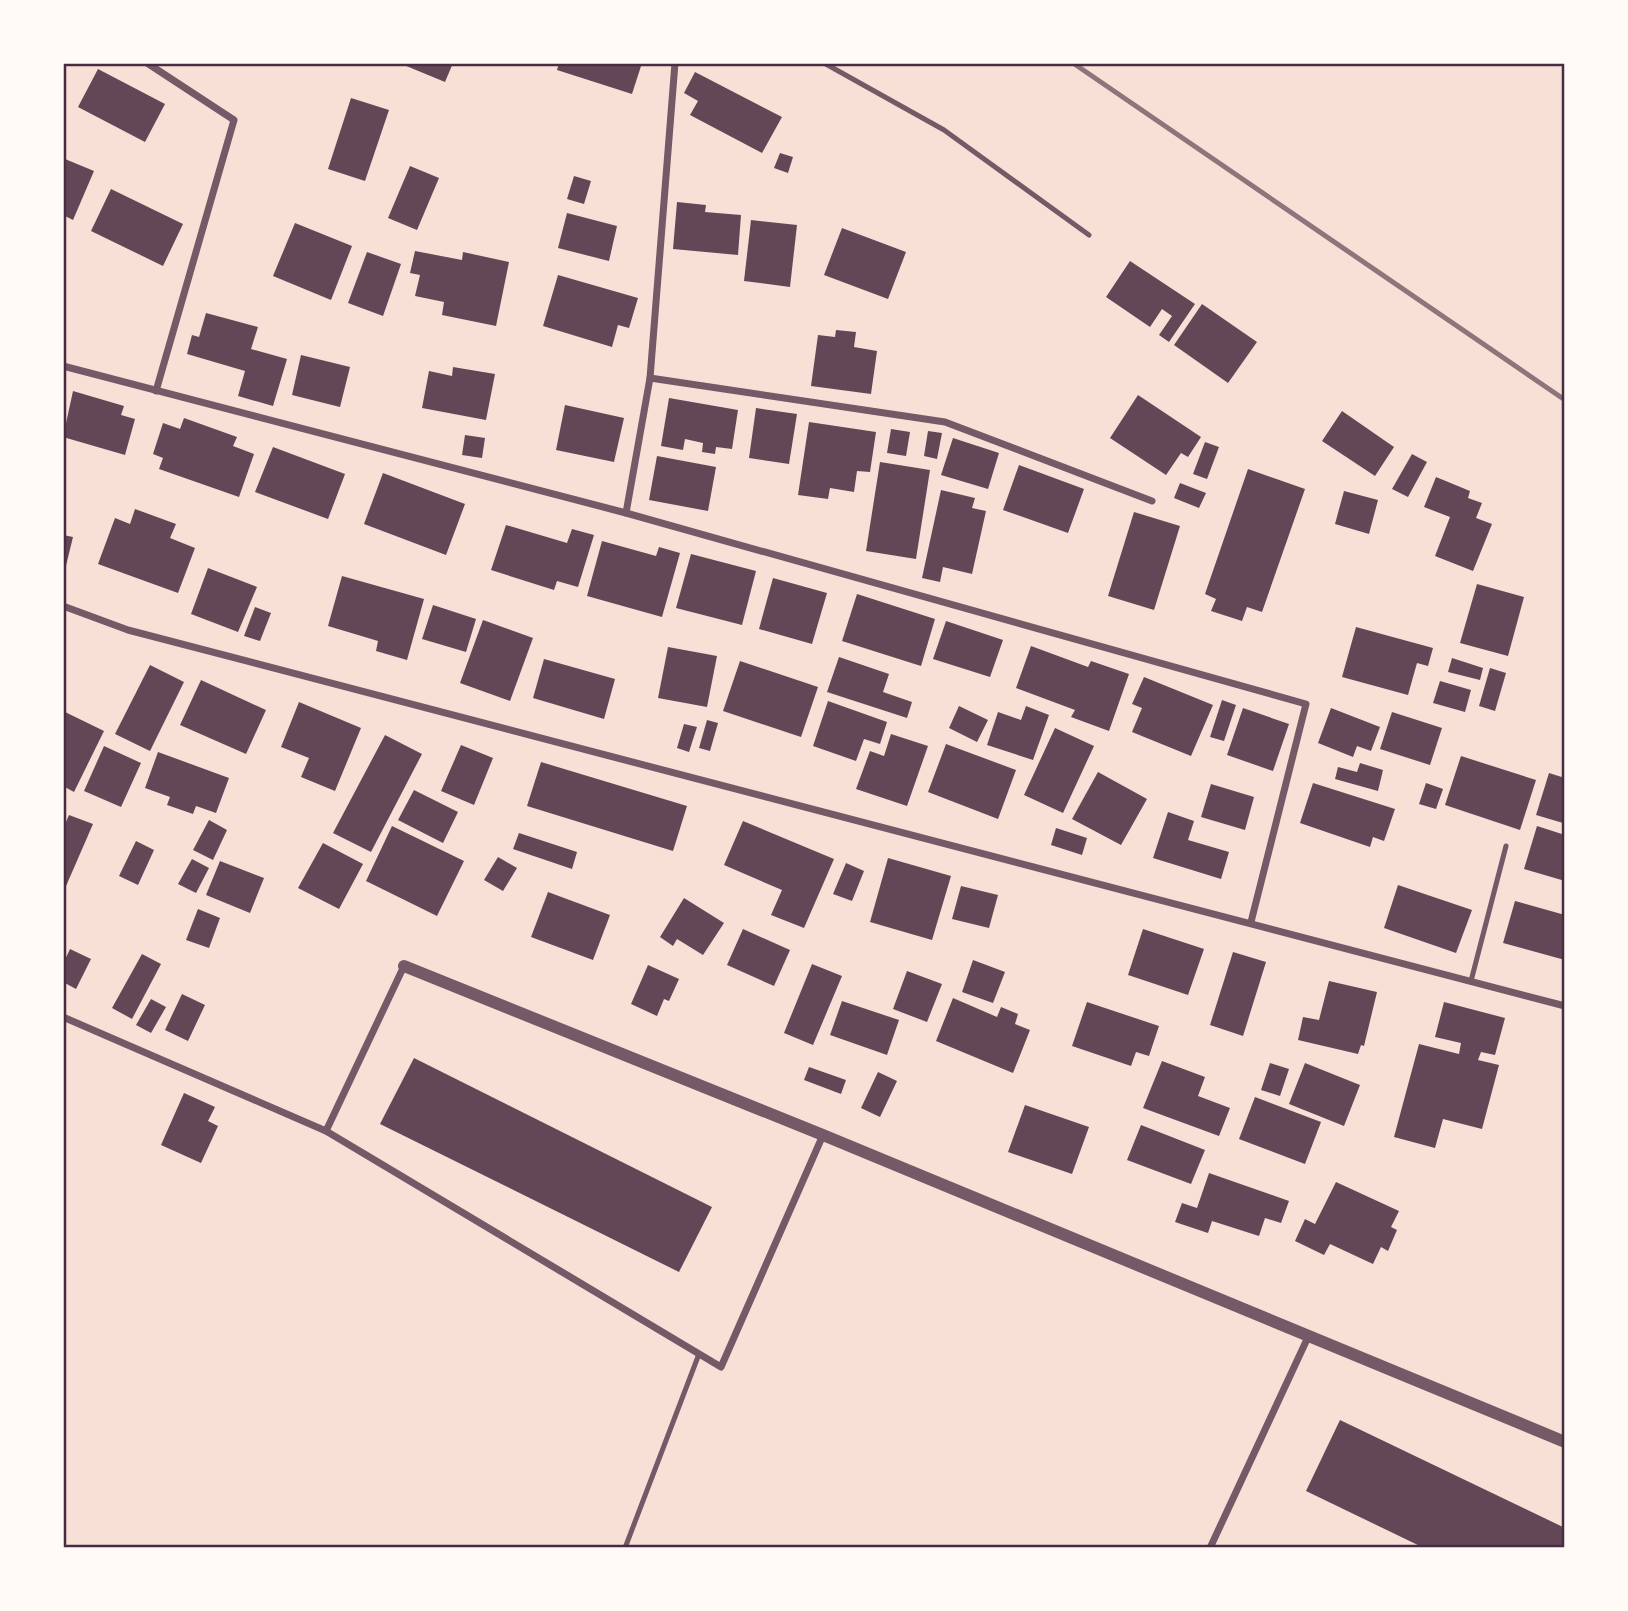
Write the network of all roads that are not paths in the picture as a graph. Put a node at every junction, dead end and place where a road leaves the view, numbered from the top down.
1 (147, 63) edge
2 (675, 63) edge
3 (824, 63) edge
4 (1089, 235) dead end
5 (63, 366) edge
6 (650, 378) junction
7 (156, 391) junction
8 (1152, 501) dead end
9 (626, 513) junction
10 (63, 606) edge
11 (1506, 846) dead end
12 (1251, 922) junction
13 (404, 967) joint
14 (1471, 981) junction
15 (1565, 1006) edge
16 (63, 1017) edge
17 (326, 1132) junction
18 (823, 1135) junction
19 (1309, 1335) junction
20 (699, 1354) junction
21 (1565, 1441) edge
22 (625, 1548) edge
23 (1210, 1548) edge

1 - 7 street
2 - 6 street
3 - 4 lane
5 - 7 street
6 - 8 street
6 - 9 street
7 - 9 street
9 - 12 street
10 - 12 street
11 - 14 lane
12 - 14 street
13 - 17 street
13 - 18 street
14 - 15 street
16 - 17 street
17 - 20 street
18 - 19 street
18 - 20 street
19 - 21 street
19 - 23 street
20 - 22 lane

